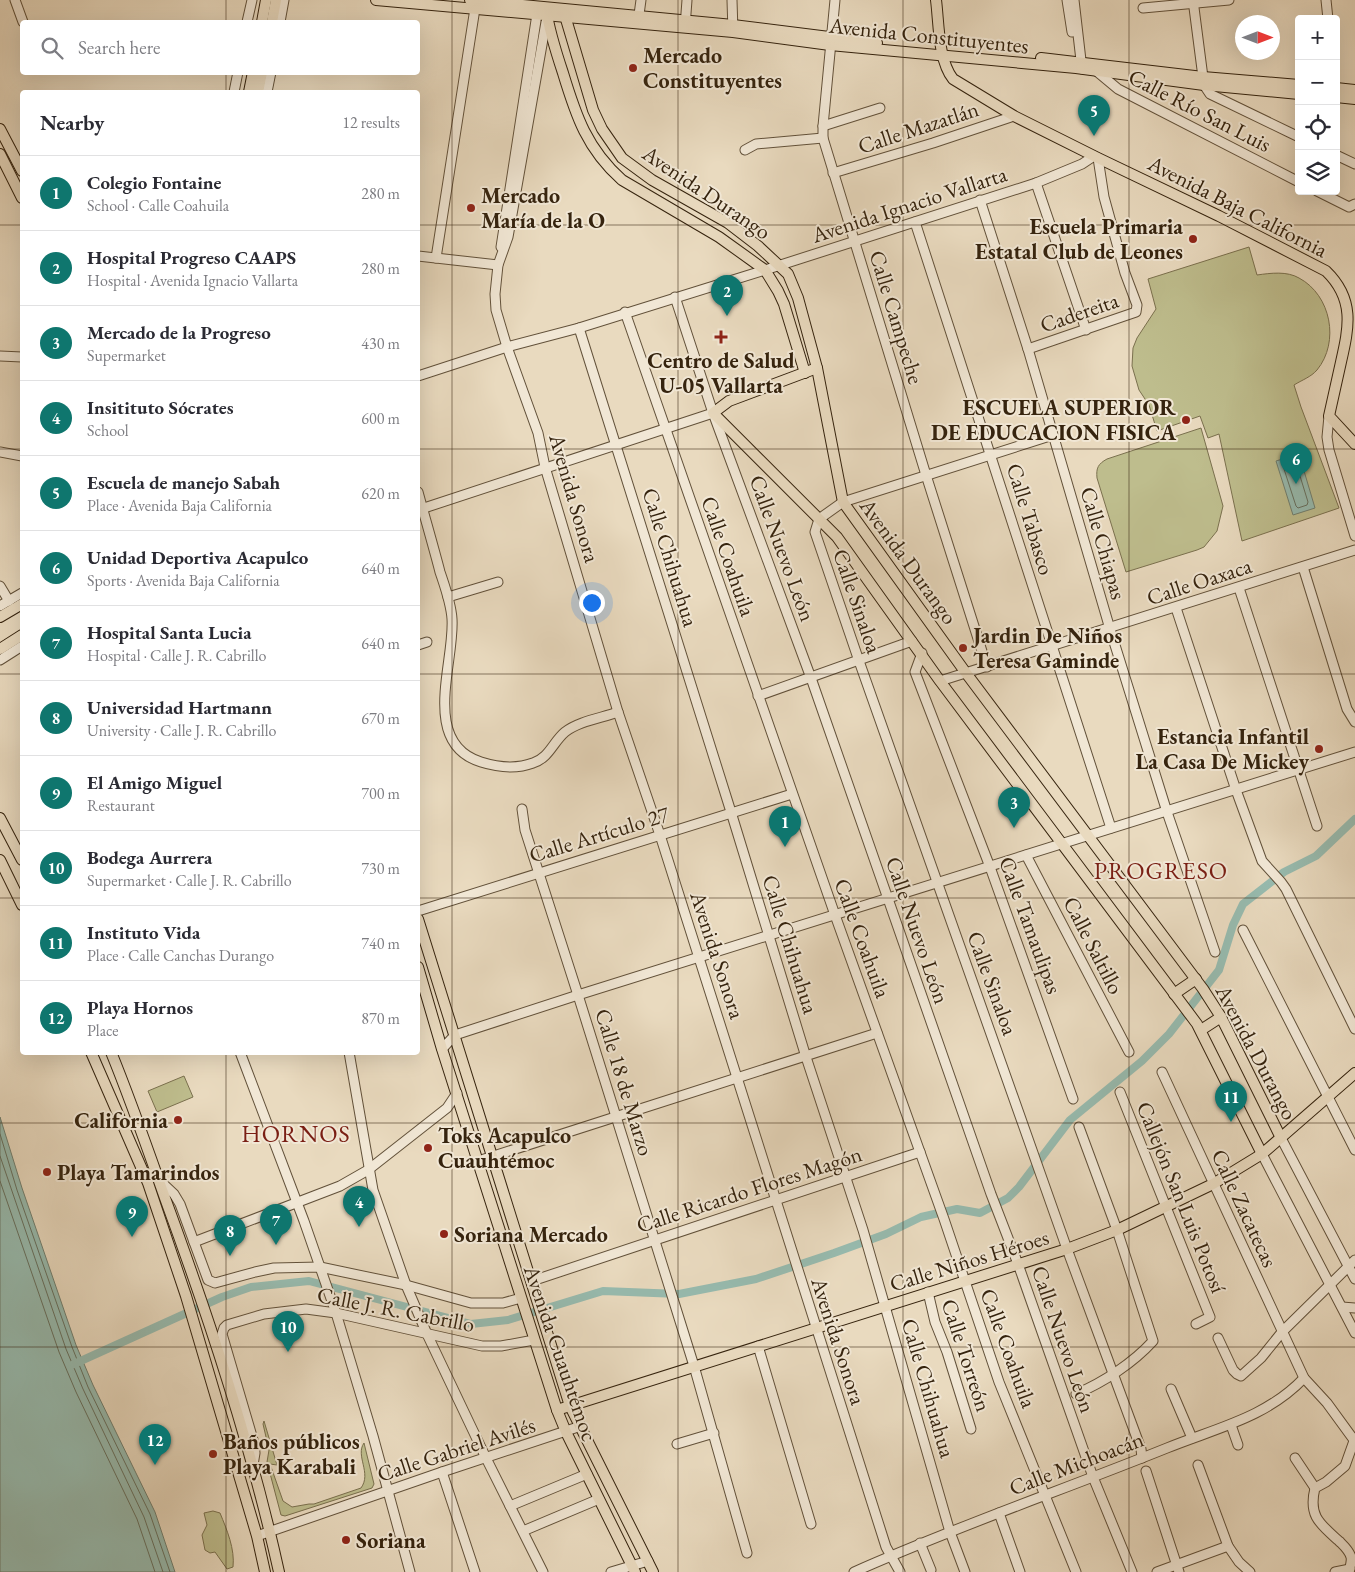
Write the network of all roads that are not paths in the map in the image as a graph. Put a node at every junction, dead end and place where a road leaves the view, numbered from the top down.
1 (15, 0) edge
2 (252, 0) edge
3 (266, 0) edge
4 (276, 0) edge
5 (284, 0) edge
6 (376, 0) edge
7 (641, 0) edge
8 (687, 0) edge
9 (732, 0) edge
10 (835, 0) edge
11 (936, 0) edge
12 (942, 0) edge
13 (1067, 0) edge
14 (1074, 0) edge
15 (1229, 0) edge
16 (1326, 0) edge
17 (1194, 2) edge
18 (474, 3) edge
19 (541, 7) edge
20 (1143, 8) dead end
21 (565, 13) junction
22 (1328, 15) edge
23 (22, 20) edge
24 (247, 20) edge
25 (262, 20) edge
26 (272, 20) edge
27 (280, 20) edge
28 (639, 20) junction
29 (685, 23) junction
30 (733, 28) junction
31 (830, 41) junction
32 (576, 53) junction
33 (945, 56) junction
34 (558, 59) junction
35 (1083, 66) junction
36 (237, 75) edge
37 (252, 75) edge
38 (261, 75) edge
39 (270, 75) edge
40 (1204, 81) junction
41 (1295, 85) edge
42 (1340, 88) edge
43 (234, 90) edge
44 (249, 90) edge
45 (258, 90) edge
46 (267, 90) edge
47 (1355, 90) edge
48 (1295, 93) edge
49 (1340, 97) edge
50 (1355, 99) edge
51 (880, 108) dead end
52 (1014, 116) junction
53 (822, 126) junction
54 (0, 129) edge
55 (1295, 135) edge
56 (824, 138) junction
57 (745, 150) dead end
58 (0, 154) edge
59 (1096, 157) junction
60 (1340, 157) edge
61 (622, 158) junction
62 (1355, 164) edge
63 (20, 167) edge
64 (610, 169) junction
65 (833, 173) junction
66 (1295, 180) edge
67 (1036, 183) junction
68 (20, 194) edge
69 (1325, 195) edge
70 (980, 200) junction
71 (1355, 204) edge
72 (915, 222) junction
73 (854, 241) junction
74 (420, 256) edge
75 (436, 258) junction
76 (499, 261) junction
77 (780, 265) junction
78 (765, 270) junction
79 (675, 298) junction
80 (1351, 306) edge
81 (625, 312) junction
82 (579, 328) junction
83 (1086, 330) junction
84 (507, 347) junction
85 (1028, 349) junction
86 (0, 356) edge
87 (20, 357) edge
88 (817, 368) junction
89 (805, 373) junction
90 (420, 375) edge
91 (713, 413) junction
92 (1329, 416) junction
93 (664, 429) junction
94 (1053, 435) junction
95 (616, 444) junction
96 (1355, 444) edge
97 (0, 452) edge
98 (992, 455) junction
99 (20, 456) edge
100 (545, 467) junction
101 (926, 475) junction
102 (843, 502) junction
103 (420, 509) edge
104 (819, 519) junction
105 (1355, 536) edge
106 (1355, 550) edge
107 (1303, 567) junction
108 (498, 582) dead end
109 (0, 586) edge
110 (1239, 588) junction
111 (20, 594) edge
112 (448, 597) junction
113 (9, 601) junction
114 (20, 605) edge
115 (0, 606) edge
116 (1176, 608) junction
117 (0, 617) edge
118 (1110, 629) junction
119 (20, 636) edge
120 (912, 641) junction
121 (20, 647) edge
122 (1051, 647) junction
123 (0, 649) edge
124 (922, 653) junction
125 (0, 660) edge
126 (859, 661) junction
127 (987, 667) junction
128 (966, 673) junction
129 (811, 678) junction
130 (940, 681) junction
131 (758, 696) junction
132 (618, 712) junction
133 (1355, 722) edge
134 (1355, 752) edge
135 (1298, 770) junction
136 (1236, 790) junction
137 (792, 794) junction
138 (522, 809) dead end
139 (731, 812) junction
140 (1167, 812) junction
141 (0, 818) edge
142 (1317, 826) dead end
143 (1110, 828) junction
144 (660, 835) junction
145 (1089, 835) junction
146 (1063, 844) junction
147 (1026, 855) junction
148 (20, 856) edge
149 (0, 860) edge
150 (990, 867) junction
151 (538, 873) junction
152 (938, 883) junction
153 (888, 899) junction
154 (20, 901) edge
155 (420, 910) edge
156 (835, 915) junction
157 (420, 924) edge
158 (1243, 930) dead end
159 (769, 936) junction
160 (1215, 952) dead end
161 (699, 957) junction
162 (420, 974) edge
163 (1196, 979) junction
164 (1174, 994) junction
165 (578, 995) junction
166 (1219, 1013) junction
167 (1199, 1027) junction
168 (1355, 1029) edge
169 (877, 1033) junction
170 (455, 1035) junction
171 (442, 1049) junction
172 (1129, 1052) dead end
173 (92, 1055) edge
174 (112, 1055) edge
175 (241, 1055) edge
176 (349, 1055) edge
177 (806, 1057) junction
178 (1162, 1072) dead end
179 (1355, 1073) edge
180 (738, 1078) junction
181 (1120, 1092) dead end
182 (457, 1093) junction
183 (1328, 1098) junction
184 (1073, 1099) dead end
185 (616, 1118) junction
186 (1079, 1127) dead end
187 (1282, 1138) junction
188 (1355, 1150) edge
189 (920, 1152) junction
190 (1262, 1154) junction
191 (493, 1156) junction
192 (478, 1161) junction
193 (368, 1170) junction
194 (845, 1177) junction
195 (158, 1179) junction
196 (1213, 1184) junction
197 (775, 1200) junction
198 (297, 1203) junction
199 (1167, 1207) junction
200 (1117, 1230) junction
201 (655, 1240) junction
202 (194, 1242) junction
203 (1067, 1249) junction
204 (1352, 1263) edge
205 (1018, 1264) junction
206 (320, 1269) junction
207 (1355, 1279) edge
208 (532, 1281) junction
209 (964, 1281) junction
210 (406, 1285) junction
211 (1331, 1285) junction
212 (928, 1292) junction
213 (522, 1301) junction
214 (886, 1305) junction
215 (1342, 1307) junction
216 (1355, 1308) edge
217 (335, 1309) junction
218 (1196, 1324) dead end
219 (816, 1328) junction
220 (426, 1332) junction
221 (1282, 1332) junction
222 (1355, 1332) edge
223 (1218, 1338) dead end
224 (534, 1340) junction
225 (758, 1346) junction
226 (694, 1366) junction
227 (1114, 1373) junction
228 (1304, 1378) junction
229 (1170, 1390) dead end
230 (1076, 1394) dead end
231 (570, 1406) junction
232 (557, 1410) junction
233 (1231, 1425) junction
234 (581, 1426) junction
235 (971, 1429) dead end
236 (566, 1432) junction
237 (714, 1433) junction
238 (1192, 1438) junction
239 (1355, 1439) edge
240 (677, 1444) dead end
241 (1238, 1445) dead end
242 (486, 1458) junction
243 (1142, 1458) junction
244 (1295, 1458) dead end
245 (253, 1465) junction
246 (1198, 1465) dead end
247 (1146, 1471) dead end
248 (442, 1472) junction
249 (587, 1474) junction
250 (1092, 1477) junction
251 (1315, 1488) junction
252 (388, 1491) junction
253 (1046, 1496) junction
254 (599, 1499) junction
255 (510, 1506) junction
256 (999, 1513) junction
257 (811, 1524) dead end
258 (523, 1531) junction
259 (270, 1532) junction
260 (950, 1532) junction
261 (257, 1536) junction
262 (920, 1543) junction
263 (1228, 1546) junction
264 (748, 1553) dead end
265 (891, 1556) junction
266 (648, 1561) junction
267 (633, 1568) edge
268 (1177, 1568) edge
269 (931, 1570) dead end
270 (1349, 1570) edge
271 (265, 1572) edge
272 (279, 1572) edge
273 (410, 1572) edge
274 (475, 1572) edge
275 (543, 1572) edge
276 (611, 1572) edge
277 (653, 1572) edge
278 (854, 1572) edge
279 (900, 1572) edge
280 (965, 1572) edge
281 (1020, 1572) edge
282 (1076, 1572) edge
283 (1132, 1572) edge
284 (1157, 1572) edge
285 (1250, 1572) edge
286 (1335, 1572) edge

1 - 23 street
2 - 24 street
3 - 25 main road
4 - 26 main road
5 - 27 street
6 - 18 main road, Avenida Constituyentes
7 - 28 street
8 - 29 street
9 - 30 street
10 - 31 street, Calle Campeche
11 - 33 main road
12 - 33 main road
13 - 35 street
14 - 35 street
15 - 17 street
16 - 22 street
17 - 20 street
17 - 40 street
18 - 19 main road, Avenida Constituyentes
18 - 75 street
19 - 21 main road, Avenida Constituyentes
19 - 34 main road, Avenida Durango
19 - 76 street, Avenida Sonora
21 - 28 main road, Avenida Constituyentes
21 - 32 main road, Avenida Durango
28 - 29 main road, Avenida Constituyentes
29 - 30 main road, Avenida Constituyentes
30 - 31 main road, Avenida Constituyentes
31 - 33 main road, Avenida Constituyentes
31 - 53 street, Calle Campeche
32 - 34 main road
32 - 61 main road, Avenida Durango
33 - 35 main road, Avenida Constituyentes
33 - 52 main road, Avenida Baja California
34 - 64 main road, Avenida Durango
35 - 40 main road, Avenida Constituyentes
35 - 66 street, Calle Río San Luis
36 - 43 street
37 - 44 main road
38 - 45 main road
39 - 46 street
40 - 41 main road, Avenida Constituyentes
40 - 48 main road, Avenida Constituyentes
40 - 55 street
42 - 47 main road
49 - 50 main road
51 - 53 street
52 - 59 main road, Avenida Baja California
52 - 65 street, Calle Mazatlán
53 - 56 street, Calle Campeche
54 - 63 main road
56 - 57 street
56 - 65 street, Calle Campeche
58 - 68 main road
59 - 67 street, Avenida Ignacio Vallarta
59 - 80 main road, Avenida Baja California
59 - 83 street, Cadereita
60 - 62 street
61 - 64 main road
61 - 77 main road, Avenida Durango
64 - 78 main road, Avenida Durango
65 - 73 street, Calle Campeche
67 - 70 street, Avenida Ignacio Vallarta
67 - 83 street
69 - 71 street
70 - 72 street, Avenida Ignacio Vallarta
70 - 85 street, Calle Chiapas
72 - 73 street, Avenida Ignacio Vallarta
72 - 98 street, Calle Tabasco
73 - 77 street, Avenida Ignacio Vallarta
73 - 101 street, Calle Campeche
74 - 75 street
75 - 76 street
76 - 84 street, Avenida Sonora
77 - 78 street, Avenida Ignacio Vallarta
77 - 88 main road, Avenida Durango
78 - 79 street, Avenida Ignacio Vallarta
78 - 89 main road
79 - 81 street, Avenida Ignacio Vallarta
79 - 91 street, Calle Nuevo León
80 - 92 main road, Avenida Baja California
81 - 82 street, Avenida Ignacio Vallarta
81 - 93 street, Calle Coahuila
82 - 84 street, Avenida Ignacio Vallarta
82 - 95 street, Calle Chihuahua
83 - 85 street, Cadereita
84 - 90 street, Avenida Ignacio Vallarta
84 - 100 street, Avenida Sonora
85 - 94 street, Calle Chiapas
86 - 87 street
88 - 89 main road
88 - 102 main road, Avenida Durango
89 - 91 main road
91 - 93 street
91 - 104 main road
91 - 129 street, Calle Nuevo León
92 - 96 main road
92 - 105 street, Avenida Baja California
93 - 95 street
93 - 131 street, Calle Coahuila
94 - 98 street
94 - 118 street, Calle Chiapas
95 - 100 street
95 - 139 street, Calle Chihuahua
97 - 99 street
98 - 101 street
98 - 122 street, Calle Tabasco
100 - 103 street
100 - 132 street, Avenida Sonora
101 - 102 street
101 - 127 street, Calle Campeche
102 - 104 street
102 - 128 main road, Avenida Durango
103 - 112 street
104 - 120 main road
104 - 126 street, Calle Sinaloa
106 - 107 street, Calle Oaxaca
107 - 110 street, Calle Oaxaca
107 - 133 street
108 - 112 street
109 - 113 street
110 - 116 street, Calle Oaxaca
110 - 135 street
111 - 113 street
112 - 132 street
113 - 115 street
114 - 117 main road
116 - 118 street, Calle Oaxaca
116 - 136 street
118 - 122 street, Calle Oaxaca
118 - 140 street, Calle Chiapas
119 - 123 main road
120 - 124 main road
120 - 126 street
121 - 125 street
122 - 127 street, Calle Oaxaca
122 - 143 street, Calle Tabasco
124 - 130 main road
124 - 150 street, Calle Tamaulipas
126 - 129 street
126 - 152 street, Calle Sinaloa
127 - 128 street, Calle Oaxaca
128 - 130 street, Calle Oaxaca
128 - 145 main road, Avenida Durango
129 - 131 street
129 - 153 street, Calle Nuevo León
130 - 146 main road
131 - 137 street, Calle Coahuila
132 - 144 street, Avenida Sonora
134 - 135 street
135 - 136 street
135 - 142 street
136 - 140 street
136 - 168 street
137 - 139 street, Calle Artículo 27
137 - 156 street, Calle Coahuila
138 - 151 street, Calle 18 de Marzo
139 - 144 street, Calle Artículo 27
139 - 159 street, Calle Chihuahua
140 - 143 street
140 - 160 street, Calle Chiapas
141 - 148 main road
143 - 145 street
144 - 151 street, Calle Artículo 27
144 - 161 street, Avenida Sonora
145 - 146 street
145 - 163 main road, Avenida Durango
146 - 147 street
146 - 164 main road
147 - 150 street
147 - 172 street, Calle Saltillo
149 - 154 main road
150 - 152 street
150 - 184 street, Calle Tamaulipas
151 - 155 street, Calle Artículo 27
151 - 165 street, Calle 18 de Marzo
152 - 153 street
152 - 203 street, Calle Sinaloa
153 - 156 street
153 - 205 street, Calle Nuevo León
156 - 159 street
156 - 169 street, Calle Coahuila
157 - 170 main road, Avenida Cuauhtémoc
158 - 183 street
159 - 161 street
159 - 177 street, Calle Chihuahua
161 - 165 street
161 - 180 street, Avenida Sonora
162 - 171 main road, Avenida Cuauhtémoc
163 - 164 main road
163 - 166 main road, Avenida Durango
164 - 167 main road
165 - 170 street
165 - 185 street, Calle 18 de Marzo
166 - 167 main road
166 - 187 main road, Avenida Durango
167 - 190 main road
169 - 177 street
169 - 189 street, Calle Coahuila
170 - 171 street
170 - 191 main road, Avenida Cuauhtémoc
171 - 182 main road, Avenida Cuauhtémoc
173 - 261 main road
174 - 195 main road
175 - 198 street
176 - 193 street
177 - 180 street
177 - 194 street, Calle Chihuahua
178 - 196 street, Calle Zacatecas
179 - 183 main road, Calle Niños Héroes
180 - 185 street
180 - 197 street, Avenida Sonora
181 - 199 street, Callejón San Luis Potosí
182 - 192 main road, Avenida Cuauhtémoc
182 - 193 street
183 - 187 main road, Calle Niños Héroes
183 - 188 street
185 - 191 street
185 - 201 street, Calle 18 de Marzo
186 - 200 street
187 - 190 main road, Calle Niños Héroes
187 - 204 street
189 - 194 street, Calle Ricardo Flores Magón
189 - 209 street, Calle Coahuila
190 - 196 main road, Calle Niños Héroes
190 - 211 street
191 - 192 street
191 - 208 main road, Avenida Cuauhtémoc
192 - 213 main road, Avenida Cuauhtémoc
193 - 198 street
193 - 210 street
194 - 197 street, Calle Ricardo Flores Magón
194 - 214 street, Calle Chihuahua
195 - 202 street
195 - 245 main road
196 - 199 main road, Calle Niños Héroes
196 - 221 street, Calle Zacatecas
197 - 201 street, Calle Ricardo Flores Magón
197 - 219 street, Avenida Sonora
198 - 202 street
198 - 206 street
199 - 200 main road, Calle Niños Héroes
199 - 218 street, Callejón San Luis Potosí
200 - 203 main road, Calle Niños Héroes
200 - 227 street
201 - 208 street, Calle Ricardo Flores Magón
201 - 226 street, Calle 18 de Marzo
202 - 206 street, Calle J. R. Cabrillo
203 - 205 main road, Calle Niños Héroes
203 - 227 street, Calle Sinaloa
204 - 207 street
204 - 211 street
205 - 209 main road, Calle Niños Héroes
205 - 250 street, Calle Nuevo León
206 - 210 street, Calle J. R. Cabrillo
206 - 217 street
208 - 231 main road, Avenida Cuauhtémoc
209 - 212 main road, Calle Niños Héroes
209 - 253 street, Calle Coahuila
210 - 213 street, Calle J. R. Cabrillo
210 - 220 street
211 - 215 street
211 - 221 street
212 - 214 main road, Calle Niños Héroes
212 - 235 street, Calle Torreón
213 - 224 main road, Avenida Cuauhtémoc
214 - 219 main road, Calle Niños Héroes
214 - 260 street, Calle Chihuahua
215 - 216 street
215 - 222 street
217 - 220 street, Calle J. R. Cabrillo
217 - 245 street, Calle J. R. Cabrillo
217 - 252 street
219 - 225 main road, Calle Niños Héroes
219 - 265 street, Avenida Sonora
220 - 224 street, Calle J. R. Cabrillo
220 - 242 street
221 - 223 street
221 - 228 street, Calle Zacatecas
224 - 232 main road, Avenida Cuauhtémoc
225 - 226 main road, Calle Niños Héroes
225 - 257 street
226 - 231 main road, Calle Niños Héroes
226 - 237 street, Calle 18 de Marzo
227 - 230 street
227 - 243 street, Calle Sinaloa
228 - 233 street, Calle Michoacán
228 - 239 street
229 - 238 street
231 - 232 main road, Calle Niños Héroes
231 - 234 main road, Avenida Cuauhtémoc
232 - 236 main road, Avenida Cuauhtémoc
233 - 238 street, Calle Michoacán
233 - 241 street
234 - 236 street, Calle Gabriel Avilés
234 - 266 main road, Avenida Cuauhtémoc
236 - 242 street, Calle Gabriel Avilés
236 - 249 main road, Avenida Cuauhtémoc
237 - 240 street
237 - 264 street, Calle 18 de Marzo
238 - 243 street, Calle Michoacán
239 - 251 street
242 - 248 street, Calle Gabriel Avilés
242 - 255 street
243 - 250 street, Calle Michoacán
244 - 251 street
245 - 259 main road
246 - 263 street
247 - 268 street
248 - 252 street, Calle Gabriel Avilés
248 - 274 street
249 - 254 main road, Avenida Cuauhtémoc
249 - 255 street
250 - 253 street, Calle Michoacán
250 - 283 street, Calle Nuevo León
251 - 270 street
252 - 259 street, Calle Gabriel Avilés
252 - 273 street
253 - 256 street, Calle Michoacán
253 - 282 street, Calle Coahuila
254 - 258 street
254 - 267 main road, Avenida Cuauhtémoc
255 - 258 street
256 - 260 street, Calle Michoacán
256 - 281 street
258 - 275 street
259 - 261 street, Calle Gabriel Avilés
259 - 272 main road
260 - 262 street, Calle Michoacán
260 - 280 street, Calle Chihuahua
261 - 271 main road
262 - 265 street, Calle Michoacán
262 - 269 street
263 - 268 street
263 - 285 street
265 - 278 street, Calle Michoacán
265 - 279 street, Avenida Sonora
266 - 267 street
266 - 277 main road, Avenida Cuauhtémoc
267 - 276 street
268 - 284 street
270 - 286 street

